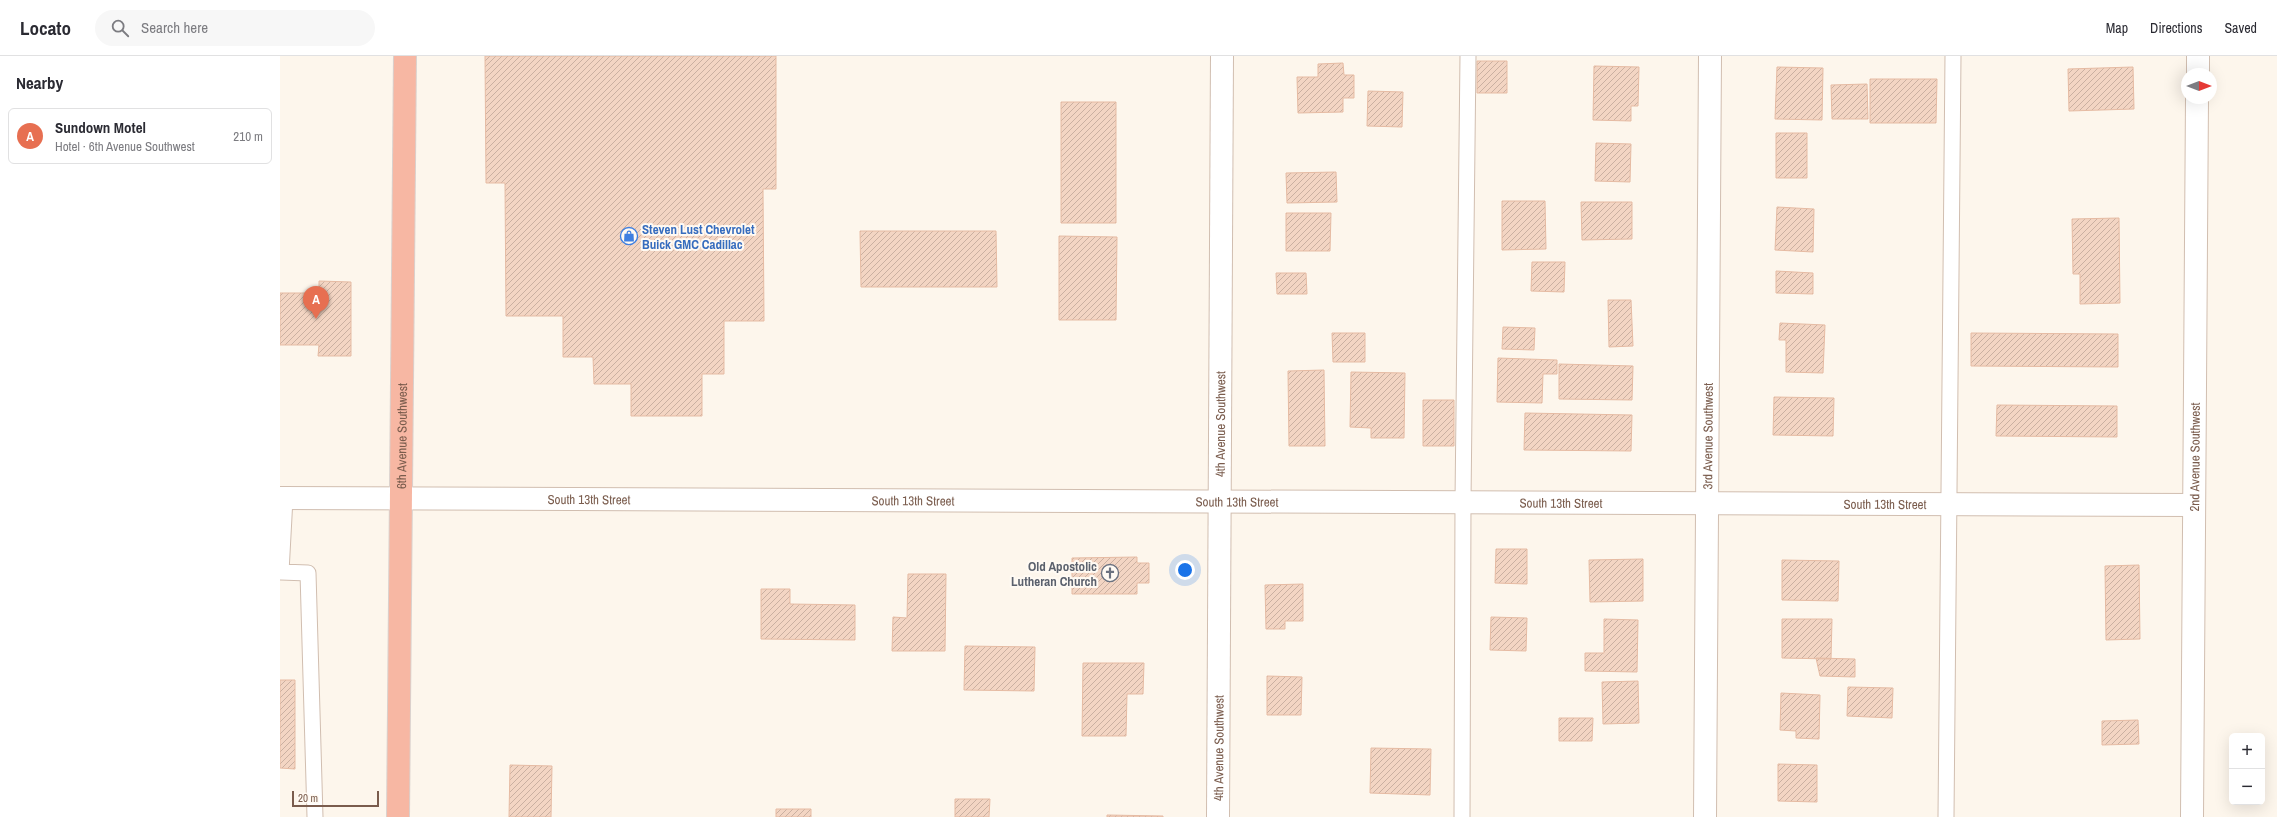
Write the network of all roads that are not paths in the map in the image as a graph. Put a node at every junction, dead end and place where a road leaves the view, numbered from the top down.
1 (405, 56) edge
2 (1222, 56) edge
3 (1468, 56) edge
4 (1710, 56) edge
5 (1953, 56) edge
6 (2198, 56) edge
7 (2198, 68) edge
8 (2198, 104) edge
9 (282, 498) edge
10 (401, 498) junction
11 (1220, 500) junction
12 (1463, 501) junction
13 (1707, 502) junction
14 (1948, 505) junction
15 (2194, 505) junction
16 (280, 573) edge
17 (315, 817) edge
18 (398, 817) edge
19 (1218, 817) edge
20 (1462, 817) edge
21 (1705, 817) edge
22 (1946, 817) edge
23 (2192, 817) edge

1 - 10 highway, 6th Avenue Southwest
2 - 11 street, 4th Avenue Southwest
3 - 12 lane
4 - 13 street, 3rd Avenue Southwest
5 - 14 lane
6 - 7 street
8 - 15 street, 2nd Avenue Southwest
9 - 10 street, South 13th Street
9 - 16 lane
10 - 11 street, South 13th Street
10 - 18 highway, 6th Avenue Southwest
11 - 12 street, South 13th Street
11 - 19 street, 4th Avenue Southwest
12 - 13 street, South 13th Street
12 - 20 lane
13 - 14 street, South 13th Street
13 - 21 street, 3rd Avenue Southwest
14 - 15 street, South 13th Street
14 - 22 lane
15 - 23 street, 2nd Avenue Southwest
16 - 17 lane

